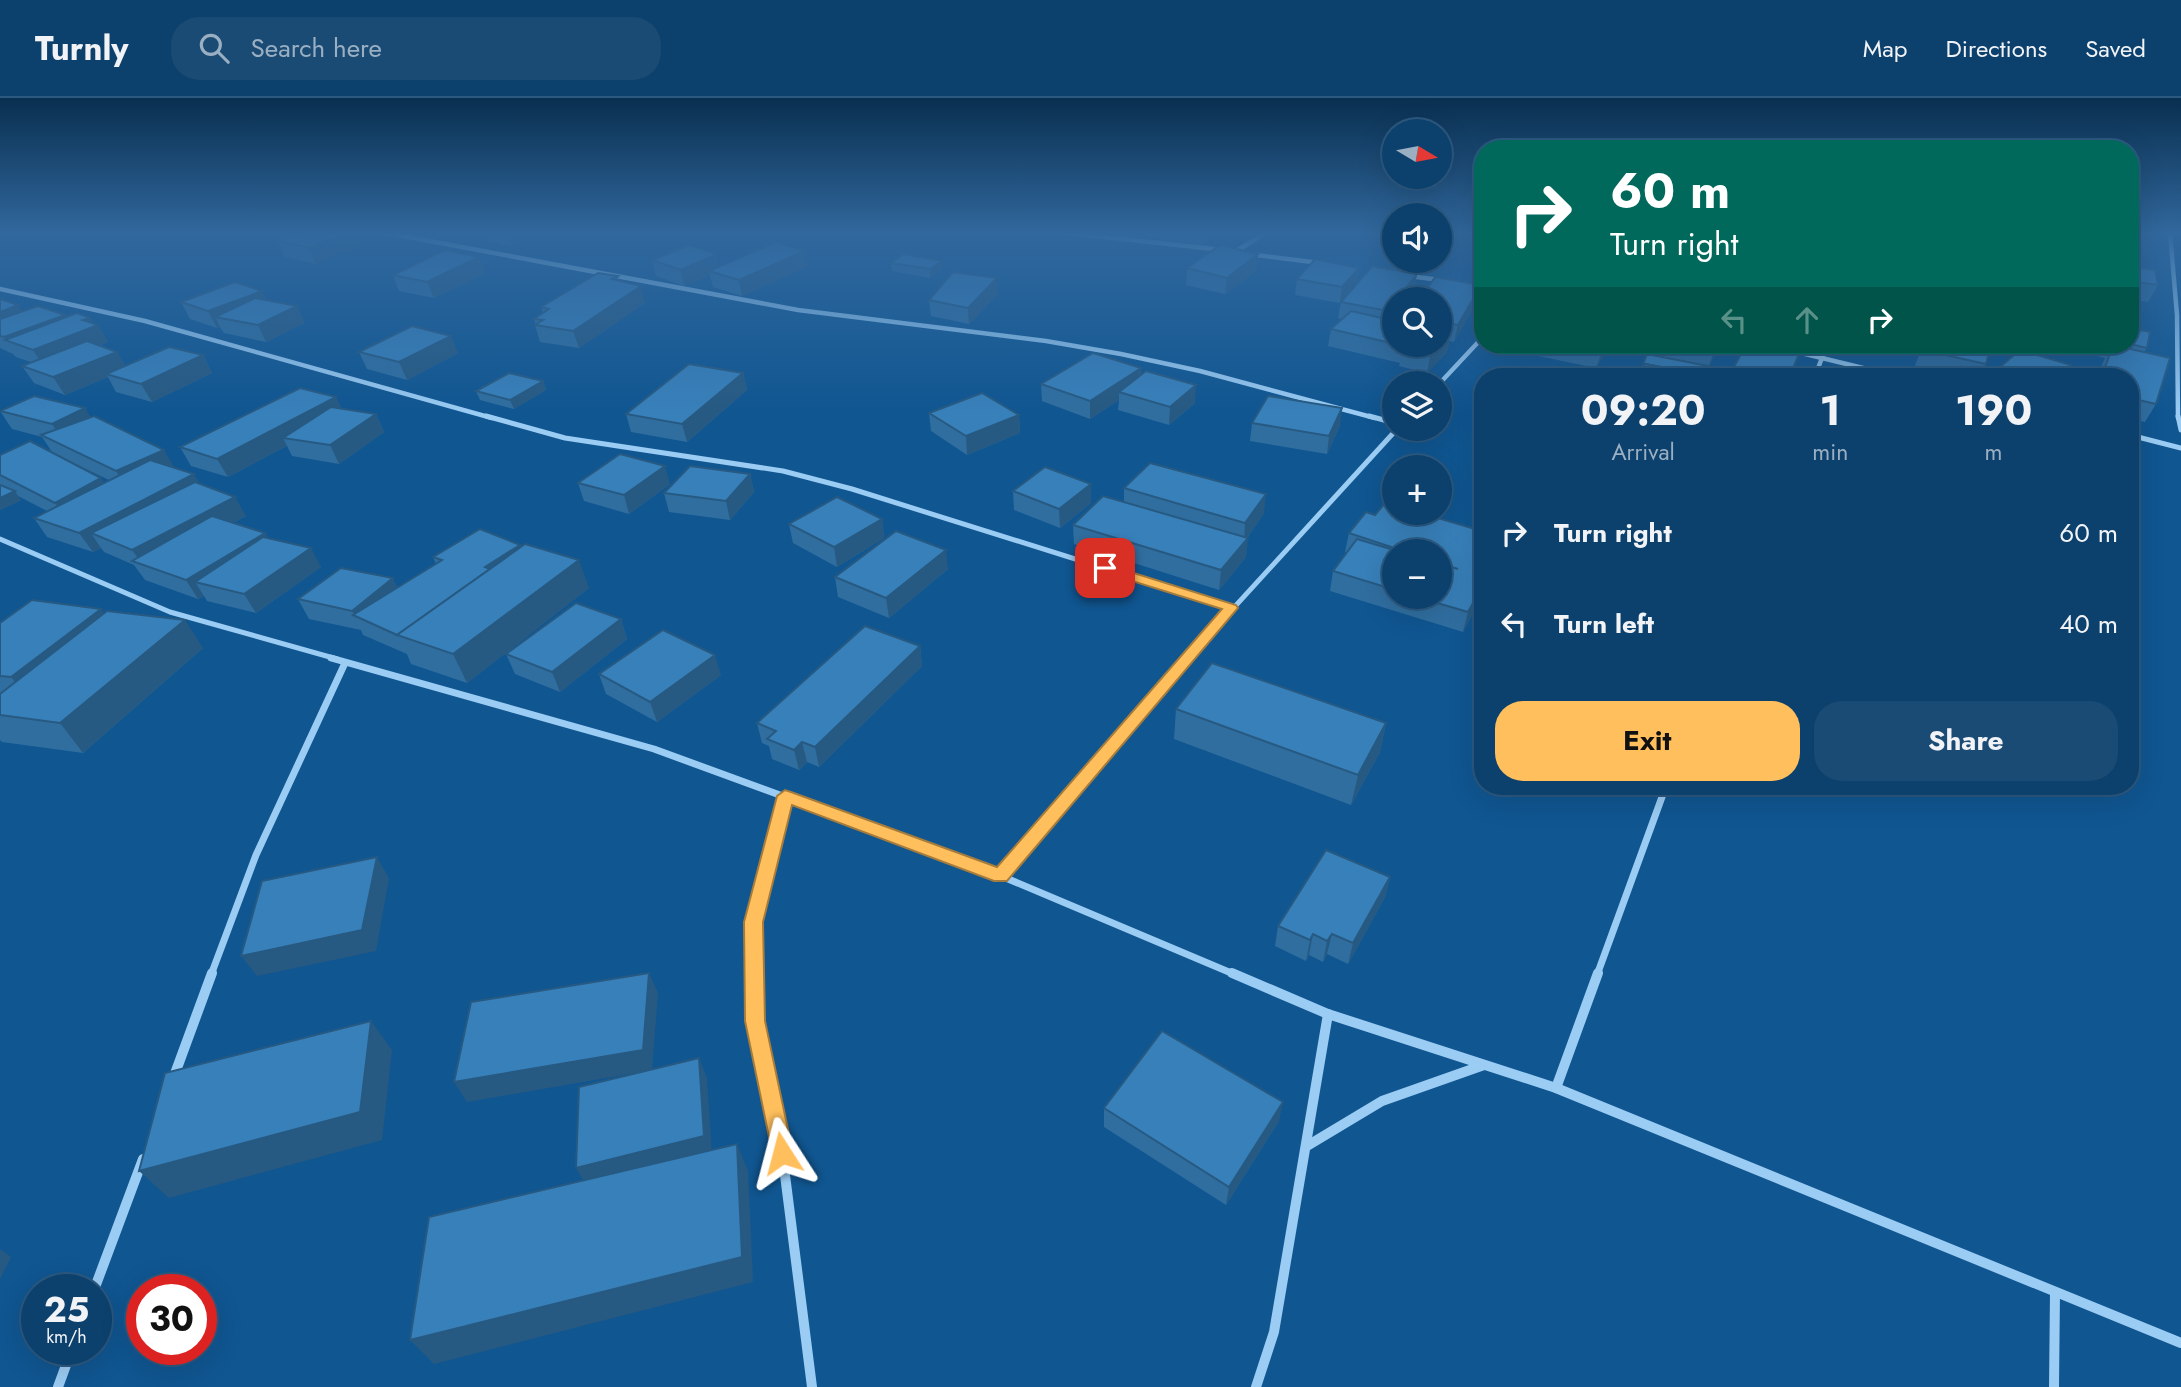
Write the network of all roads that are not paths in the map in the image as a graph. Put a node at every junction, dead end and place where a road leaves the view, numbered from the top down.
1 (14, 292) edge
2 (689, 292) edge
3 (2176, 292) edge
4 (1474, 347) edge
5 (1806, 354) edge
6 (1824, 354) edge
7 (1822, 358) junction
8 (1818, 368) edge
9 (1863, 368) edge
10 (1451, 371) edge
11 (1382, 420) edge
12 (2181, 430) edge
13 (2139, 437) edge
14 (1386, 441) edge
15 (2181, 448) edge
16 (0, 538) edge
17 (1231, 608) junction
18 (345, 663) junction
19 (1663, 795) edge
20 (785, 796) junction
21 (1001, 876) junction
22 (1328, 1014) junction
23 (1484, 1065) junction
24 (170, 1085) edge
25 (1556, 1088) junction
26 (1307, 1146) junction
27 (146, 1149) edge
28 (100, 1274) edge
29 (2055, 1292) junction
30 (2181, 1343) edge
31 (66, 1365) edge
32 (58, 1387) edge
33 (812, 1387) edge
34 (1256, 1387) edge
35 (2054, 1387) edge

1 - 17 street
2 - 11 street
3 - 12 street
4 - 10 street
5 - 7 street
6 - 7 street
7 - 8 street
7 - 9 street
13 - 15 street
14 - 17 street
16 - 18 street
17 - 21 street
18 - 20 street
18 - 24 street
19 - 25 street
20 - 21 street
20 - 33 street
21 - 22 street
22 - 23 street
22 - 26 street
23 - 25 street
23 - 26 street
25 - 29 street
26 - 34 street
27 - 28 street
29 - 30 street
29 - 35 street
31 - 32 street

